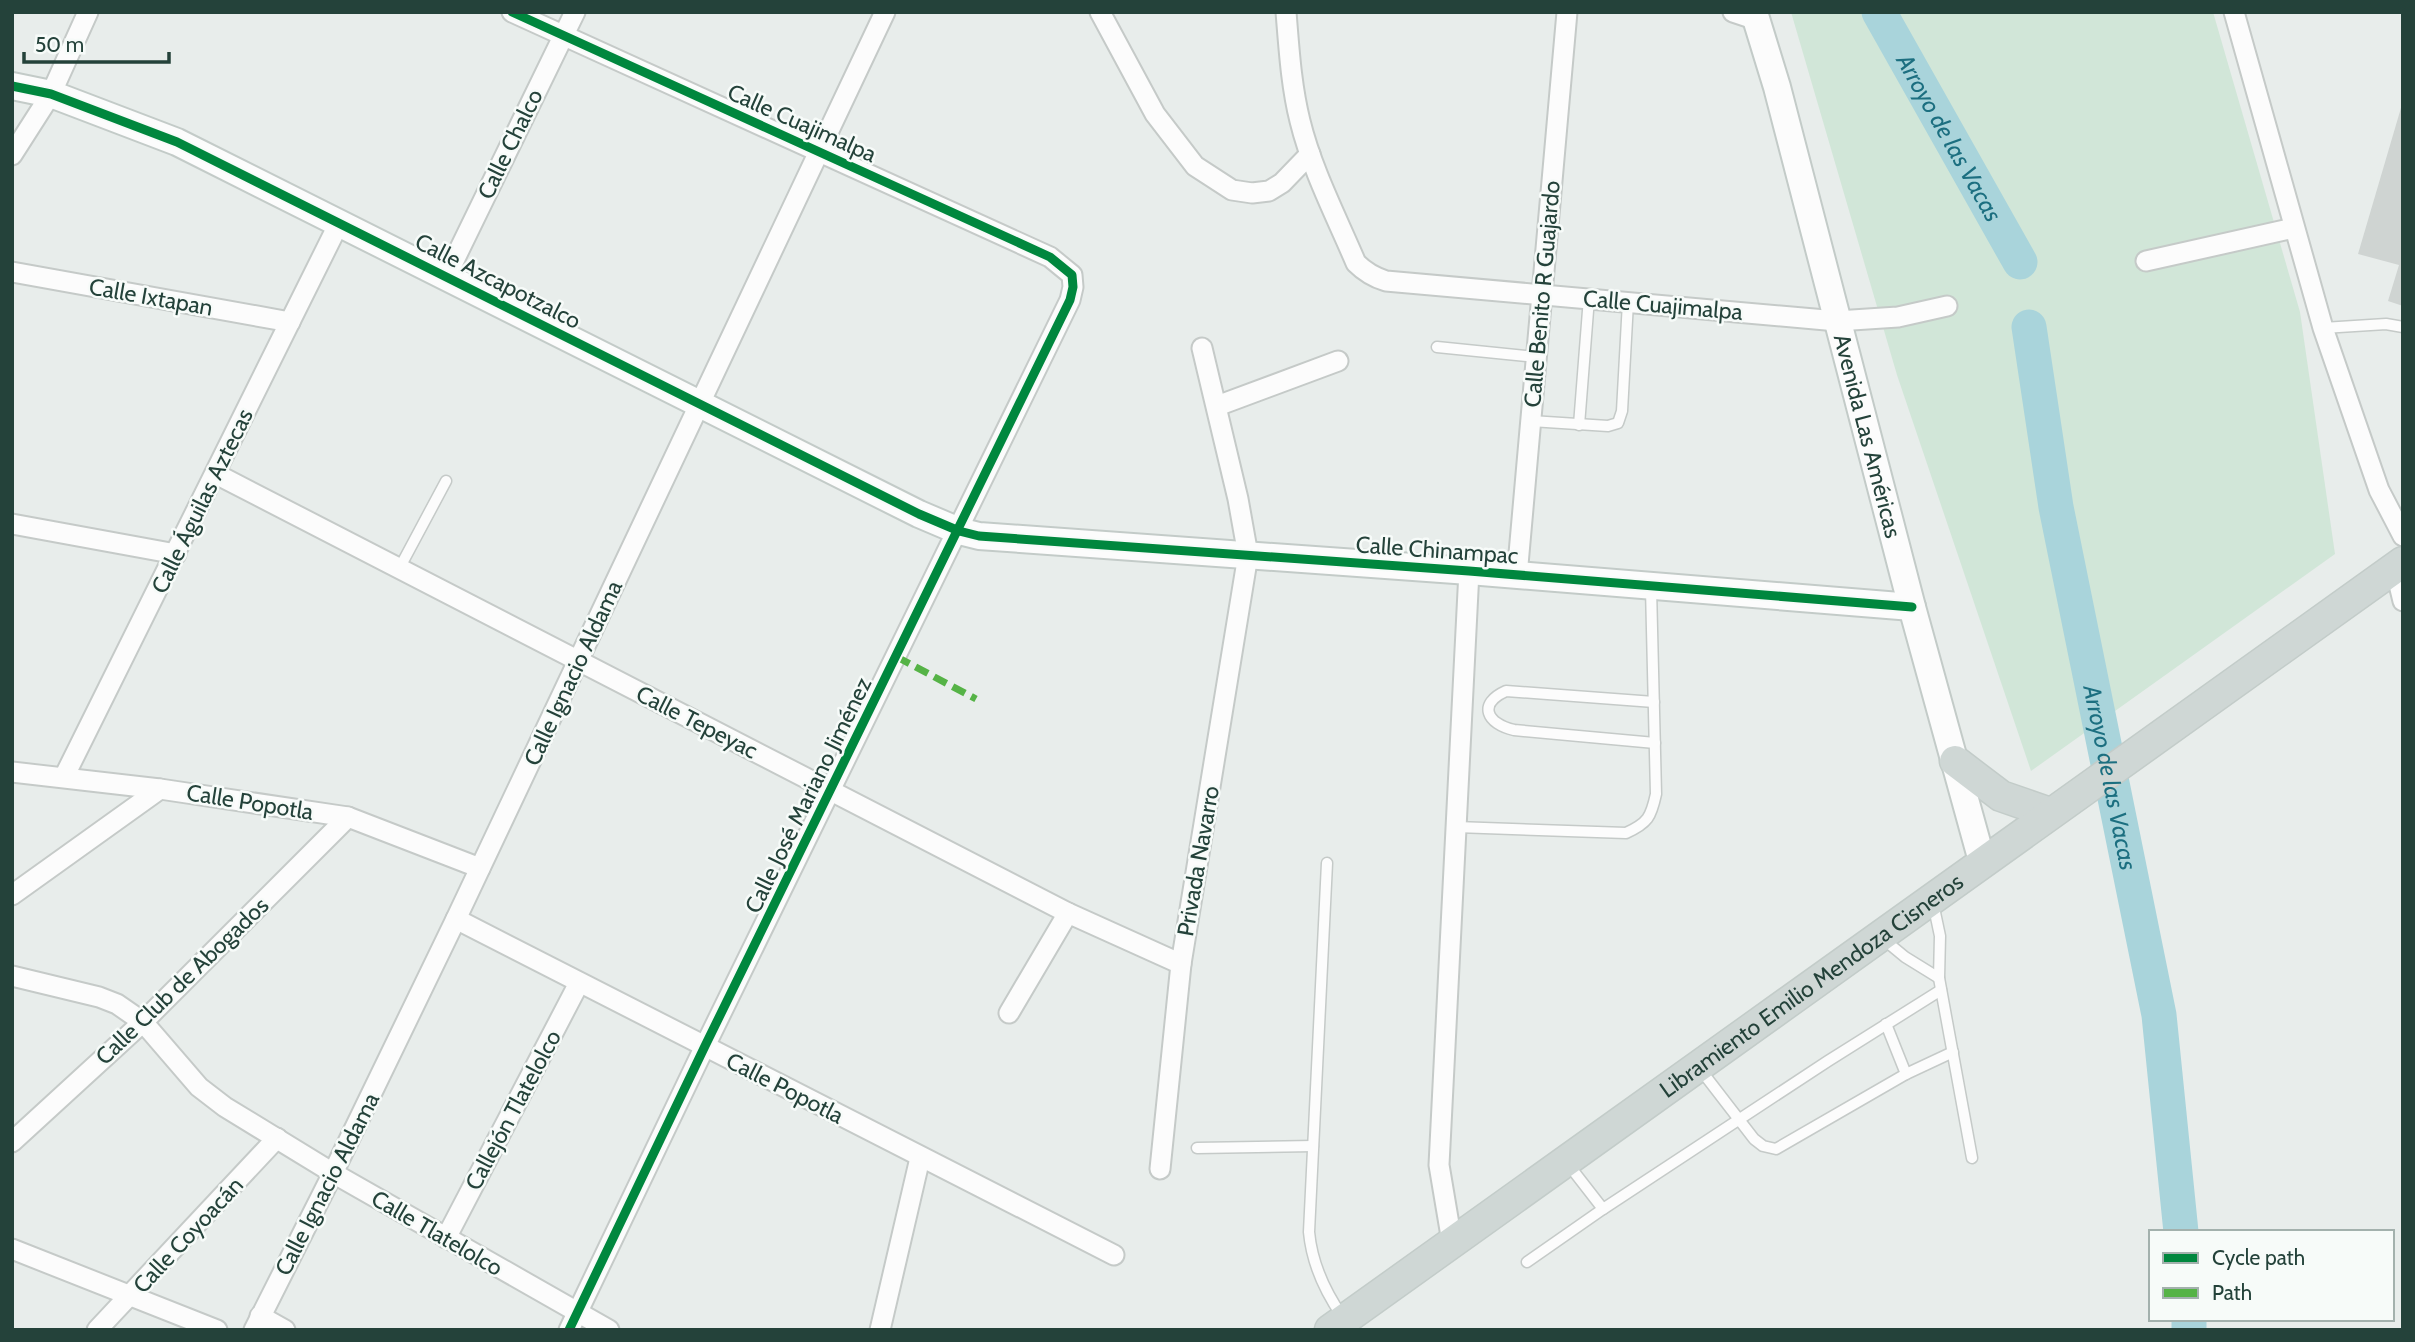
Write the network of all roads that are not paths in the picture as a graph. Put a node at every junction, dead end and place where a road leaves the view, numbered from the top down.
1 (88, 12) edge
2 (512, 12) edge
3 (575, 12) edge
4 (885, 12) edge
5 (1100, 12) edge
6 (1286, 12) edge
7 (1567, 12) edge
8 (2234, 12) edge
9 (1748, 15) edge
10 (564, 36) junction
11 (12, 86) edge
12 (51, 94) junction
13 (818, 152) junction
14 (1310, 154) junction
15 (12, 155) edge
16 (339, 223) junction
17 (2294, 228) junction
18 (2146, 261) dead end
19 (12, 272) edge
20 (1072, 275) joint
21 (446, 276) junction
22 (1542, 294) junction
23 (1589, 298) junction
24 (1628, 302) junction
25 (1947, 306) dead end
26 (1837, 321) junction
27 (290, 322) junction
28 (2403, 327) edge
29 (2323, 328) junction
30 (1437, 347) dead end
31 (1202, 348) dead end
32 (1536, 357) junction
33 (1338, 360) dead end
34 (701, 404) junction
35 (1217, 406) junction
36 (1531, 421) junction
37 (1579, 425) junction
38 (216, 474) junction
39 (446, 481) dead end
40 (15, 528) edge
41 (958, 531) junction
42 (2403, 536) edge
43 (176, 554) junction
44 (1248, 555) junction
45 (2399, 565) edge
46 (399, 569) junction
47 (1469, 571) junction
48 (1517, 576) junction
49 (1651, 586) junction
50 (2403, 601) edge
51 (1912, 607) junction
52 (578, 661) junction
53 (1654, 702) junction
54 (1655, 743) junction
55 (1955, 761) junction
56 (12, 772) edge
57 (64, 777) junction
58 (160, 789) junction
59 (831, 791) junction
60 (2050, 813) junction
61 (348, 817) junction
62 (1456, 827) junction
63 (1982, 861) junction
64 (1327, 863) dead end
65 (480, 868) junction
66 (12, 895) edge
67 (1932, 898) junction
68 (1068, 913) junction
69 (456, 919) junction
70 (1879, 936) junction
71 (1181, 964) junction
72 (12, 976) edge
73 (1939, 978) junction
74 (579, 983) junction
75 (1941, 990) junction
76 (1009, 1013) dead end
77 (143, 1022) junction
78 (1886, 1024) junction
79 (705, 1046) junction
80 (1953, 1052) junction
81 (1698, 1066) junction
82 (1906, 1074) junction
83 (1737, 1120) junction
84 (277, 1138) junction
85 (12, 1142) edge
86 (1313, 1146) junction
87 (1197, 1148) dead end
88 (920, 1158) junction
89 (1972, 1158) dead end
90 (1565, 1161) junction
91 (1160, 1169) dead end
92 (333, 1173) junction
93 (1603, 1209) junction
94 (446, 1238) junction
95 (1452, 1242) junction
96 (12, 1249) edge
97 (1114, 1255) dead end
98 (1527, 1262) dead end
99 (130, 1296) junction
100 (574, 1321) edge
101 (257, 1323) edge
102 (1337, 1325) edge
103 (97, 1330) edge
104 (217, 1330) edge
105 (285, 1330) edge
106 (609, 1330) edge
107 (880, 1330) edge

1 - 12 street
2 - 10 street, Calle Cuajimalpa
3 - 10 street, Calle Chalco
4 - 13 street, Calle Ignacio Aldama
5 - 14 street
6 - 14 street
7 - 22 street, Calle Benito R Guajardo
8 - 17 street
9 - 26 street, Avenida Las Américas
10 - 13 street, Calle Cuajimalpa
10 - 21 street, Calle Chalco
11 - 12 street, Calle Azcapotzalco
12 - 15 street
12 - 16 street, Calle Azcapotzalco
13 - 20 street, Calle Cuajimalpa
13 - 34 street, Calle Ignacio Aldama
14 - 22 street, Calle Cuajimalpa
16 - 21 street, Calle Azcapotzalco
16 - 27 street, Calle Águilas Aztecas
17 - 18 street
17 - 29 street
19 - 27 street, Calle Ixtapan
20 - 41 street, Calle José Mariano Jiménez
21 - 34 street, Calle Azcapotzalco
22 - 23 street, Calle Cuajimalpa
22 - 32 street, Calle Benito R Guajardo
23 - 24 street, Calle Cuajimalpa
23 - 37 lane
24 - 26 street, Calle Cuajimalpa
24 - 37 lane
25 - 26 street, Calle Cuajimalpa
26 - 51 street, Avenida Las Américas
27 - 38 street, Calle Águilas Aztecas
28 - 29 lane
29 - 42 street
30 - 32 lane
31 - 35 street
32 - 36 street, Calle Benito R Guajardo
33 - 35 street
34 - 41 street, Calle Azcapotzalco
34 - 52 street, Calle Ignacio Aldama
35 - 44 street
36 - 37 lane
36 - 48 street, Calle Benito R Guajardo
38 - 43 street, Calle Águilas Aztecas
38 - 46 street, Calle Tepeyac
39 - 46 lane
40 - 43 street
41 - 44 street, Calle Chinampac
41 - 59 street, Calle José Mariano Jiménez
43 - 57 street, Calle Águilas Aztecas
44 - 47 street, Calle Chinampac
44 - 71 street, Privada Navarro
45 - 50 street
45 - 60 main road, Libramiento Emilio Mendoza Cisneros
46 - 52 street, Calle Tepeyac
47 - 48 street, Calle Chinampac
47 - 62 street
48 - 49 street, Calle Chinampac
49 - 51 street, Calle Chinampac
49 - 53 lane
51 - 55 street, Avenida Las Américas
52 - 59 street, Calle Tepeyac
52 - 65 street, Calle Ignacio Aldama
53 - 54 lane
53 - 54 lane
54 - 62 lane
55 - 60 main road
55 - 63 street, Avenida Las Américas
56 - 57 street, Calle Popotla
57 - 58 street, Calle Popotla
58 - 61 street, Calle Popotla
58 - 66 street
59 - 68 street, Calle Tepeyac
59 - 79 street, Calle José Mariano Jiménez
60 - 63 main road, Libramiento Emilio Mendoza Cisneros
61 - 65 street, Calle Popotla
61 - 77 street, Calle Club de Abogados
62 - 95 street
63 - 67 main road, Libramiento Emilio Mendoza Cisneros
64 - 86 lane
65 - 69 street, Calle Ignacio Aldama
67 - 70 main road, Libramiento Emilio Mendoza Cisneros
67 - 73 lane
68 - 71 street, Calle Tepeyac
68 - 76 street
69 - 74 street, Calle Popotla
69 - 92 street, Calle Ignacio Aldama
70 - 73 lane
70 - 81 main road, Libramiento Emilio Mendoza Cisneros
71 - 91 street, Privada Navarro
72 - 77 street, Calle Tlatelolco
73 - 75 lane
74 - 79 street, Calle Popotla
74 - 94 street, Callejón Tlatelolco
75 - 78 lane
75 - 80 lane
77 - 84 street, Calle Tlatelolco
77 - 85 street, Calle Club de Abogados
78 - 82 lane
78 - 83 lane
79 - 88 street, Calle Popotla
79 - 100 street, Calle José Mariano Jiménez
80 - 82 lane
80 - 89 lane
81 - 83 lane
81 - 90 main road, Libramiento Emilio Mendoza Cisneros
82 - 83 lane
83 - 93 lane
84 - 92 street, Calle Tlatelolco
84 - 99 street, Calle Coyoacán
86 - 87 lane
86 - 102 lane
88 - 97 street, Calle Popotla
88 - 107 street
90 - 93 lane
90 - 95 main road, Libramiento Emilio Mendoza Cisneros
92 - 94 street, Calle Tlatelolco
92 - 101 street, Calle Ignacio Aldama
93 - 98 lane
94 - 100 street, Calle Tlatelolco
95 - 102 main road, Libramiento Emilio Mendoza Cisneros
96 - 99 street
99 - 103 street, Calle Coyoacán
99 - 104 street
100 - 106 street, Calle Tlatelolco
101 - 105 street

